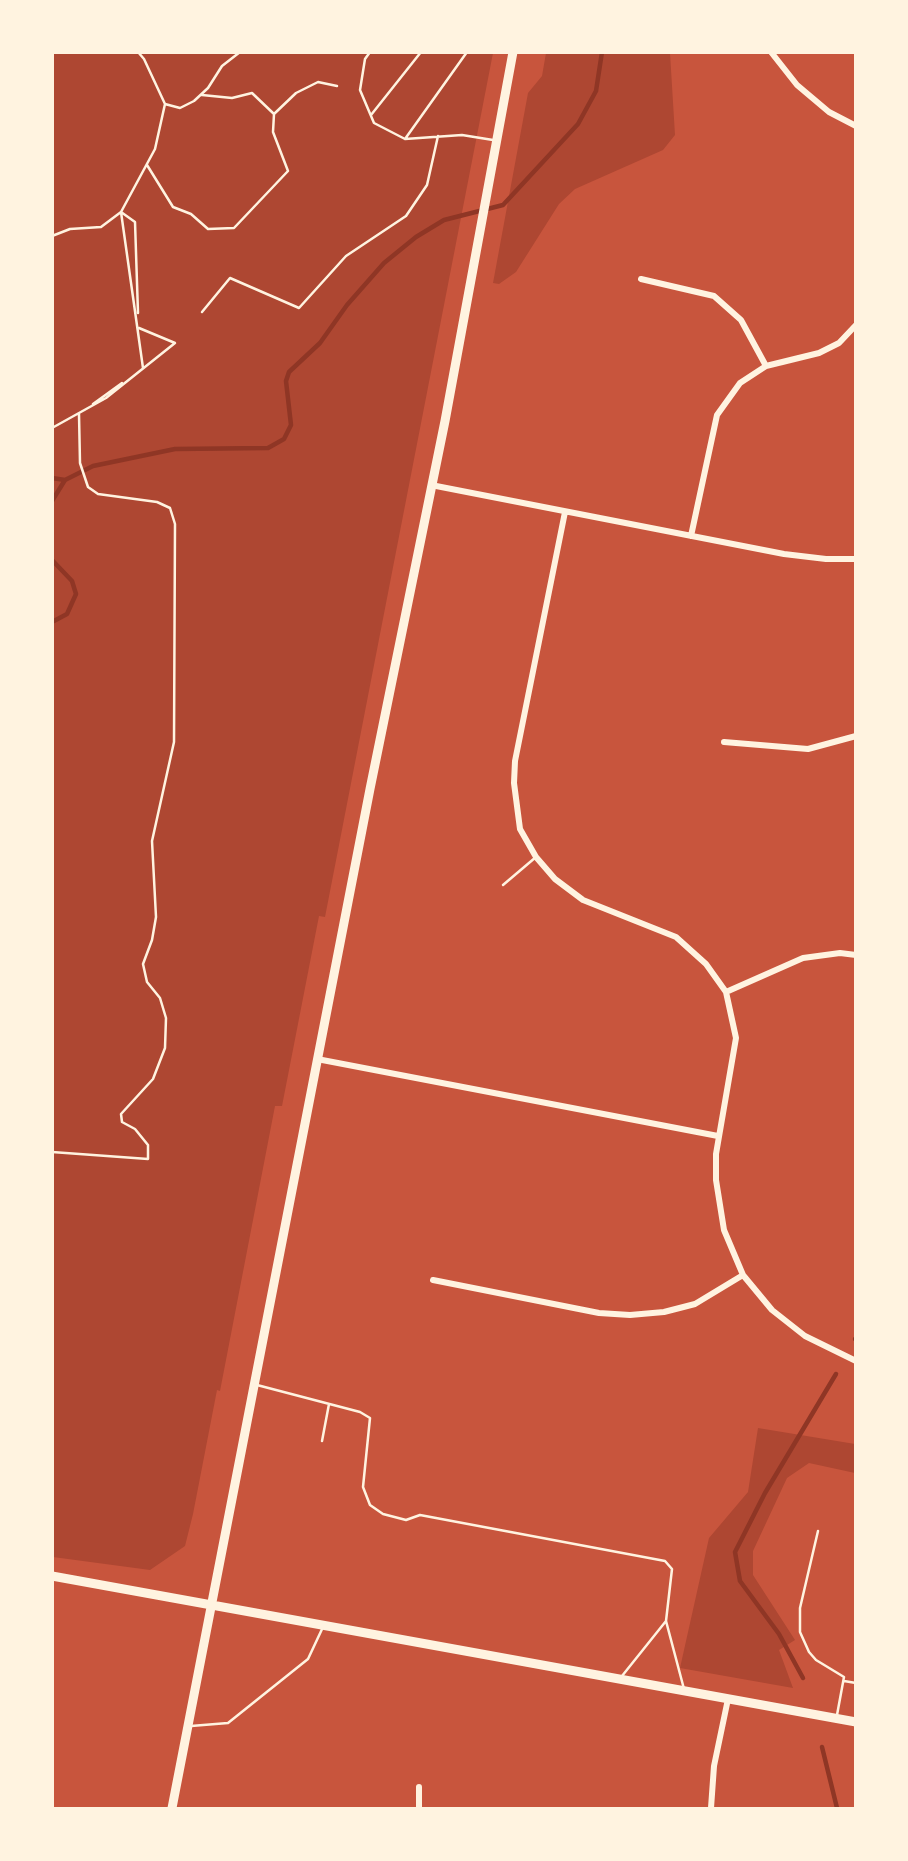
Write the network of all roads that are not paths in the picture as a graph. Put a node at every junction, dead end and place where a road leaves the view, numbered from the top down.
1 (370, 52) edge
2 (422, 52) edge
3 (467, 52) edge
4 (513, 52) edge
5 (771, 52) edge
6 (371, 115) junction
7 (856, 126) edge
8 (438, 136) junction
9 (405, 139) junction
10 (496, 141) junction
11 (641, 279) dead end
12 (202, 312) dead end
13 (856, 325) edge
14 (766, 366) junction
15 (431, 485) junction
16 (565, 512) junction
17 (691, 536) junction
18 (856, 559) edge
19 (856, 736) edge
20 (724, 742) dead end
21 (536, 858) junction
22 (503, 885) dead end
23 (856, 955) edge
24 (726, 992) junction
25 (317, 1059) junction
26 (718, 1136) junction
27 (743, 1275) junction
28 (433, 1280) dead end
29 (856, 1362) edge
30 (254, 1384) junction
31 (329, 1404) junction
32 (321, 1441) dead end
33 (818, 1531) dead end
34 (52, 1576) edge
35 (212, 1603) junction
36 (666, 1621) junction
37 (324, 1624) junction
38 (621, 1678) junction
39 (844, 1681) junction
40 (856, 1683) edge
41 (684, 1689) junction
42 (728, 1699) junction
43 (836, 1718) junction
44 (856, 1722) edge
45 (188, 1726) junction
46 (419, 1787) dead end
47 (172, 1808) edge
48 (419, 1808) edge
49 (711, 1808) edge

1 - 6 lane
2 - 6 lane
3 - 9 lane
4 - 10 main road
5 - 7 street
6 - 9 lane
8 - 9 lane
8 - 10 lane
8 - 12 lane
10 - 15 main road
11 - 14 street
13 - 14 street
14 - 17 street
15 - 16 street
15 - 25 main road
16 - 17 street
16 - 21 street
17 - 18 street
19 - 20 street
21 - 22 lane
21 - 24 street
23 - 24 street
24 - 26 street
25 - 26 street
25 - 30 main road
26 - 27 street
27 - 28 street
27 - 29 street
30 - 31 lane
30 - 35 main road
31 - 32 lane
31 - 36 lane
33 - 39 lane
34 - 35 main road
35 - 37 main road
35 - 45 main road
36 - 38 lane
36 - 41 lane
37 - 38 main road
37 - 45 lane
38 - 41 main road
39 - 40 lane
39 - 43 lane
41 - 42 main road
42 - 43 main road
42 - 49 street
43 - 44 main road
45 - 47 main road
46 - 48 street

